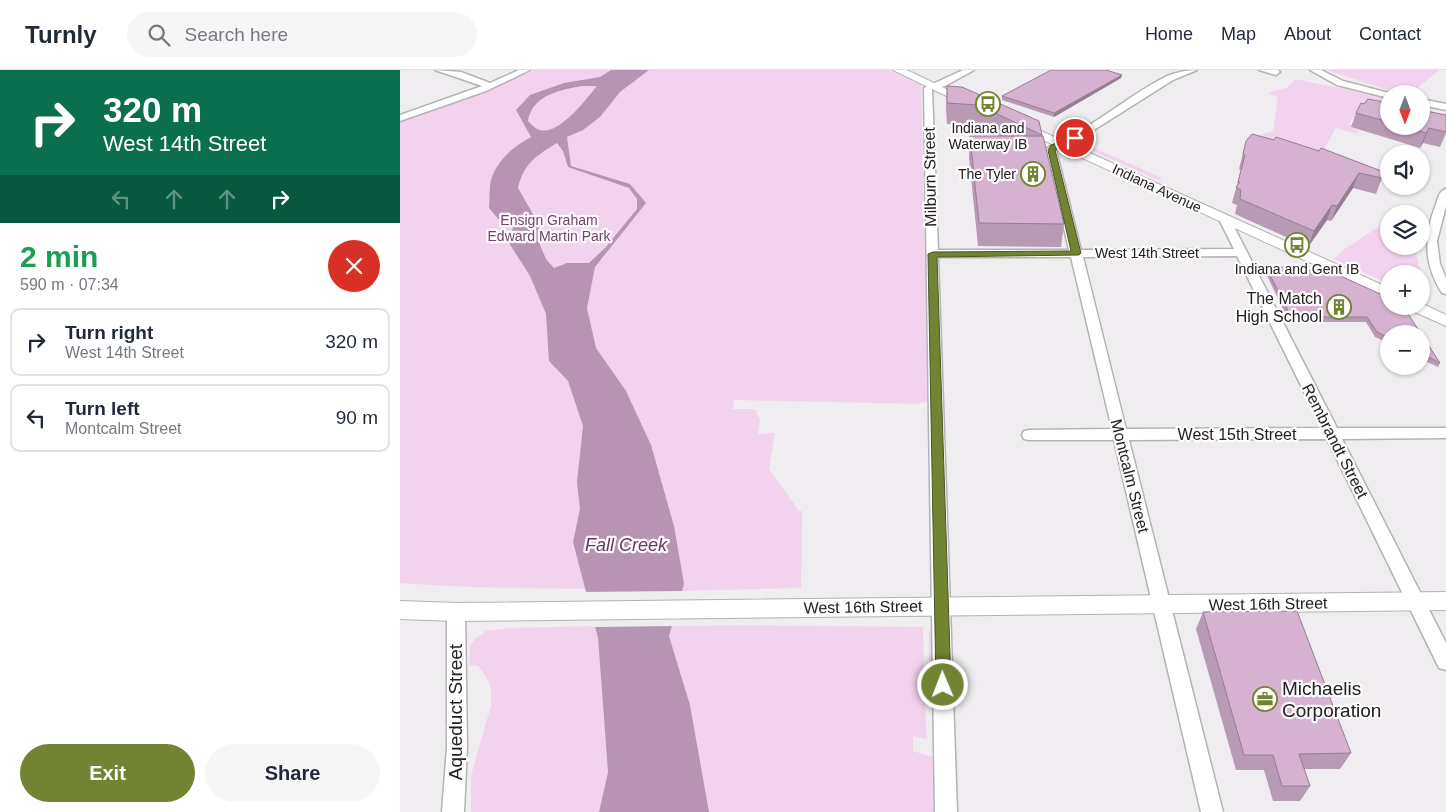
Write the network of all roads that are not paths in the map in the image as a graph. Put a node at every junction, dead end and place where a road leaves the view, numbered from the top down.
1 (438, 70) edge
2 (526, 70) edge
3 (898, 70) edge
4 (970, 70) edge
5 (1193, 70) edge
6 (1263, 70) edge
7 (1314, 70) edge
8 (1276, 72) dead end
9 (490, 86) junction
10 (935, 86) junction
11 (1380, 94) edge
12 (1430, 104) edge
13 (1446, 107) edge
14 (983, 109) edge
15 (400, 118) edge
16 (1007, 120) edge
17 (1060, 144) junction
18 (1445, 200) edge
19 (1225, 219) junction
20 (1242, 252) junction
21 (1076, 253) junction
22 (933, 254) junction
23 (1380, 290) edge
24 (1446, 290) edge
25 (1430, 314) edge
26 (1446, 321) edge
27 (1446, 432) edge
28 (1331, 433) junction
29 (1028, 435) dead end
30 (1120, 435) junction
31 (1416, 602) junction
32 (1446, 602) edge
33 (941, 606) junction
34 (1162, 606) junction
35 (400, 610) edge
36 (456, 612) junction
37 (1446, 662) edge
38 (453, 812) edge
39 (946, 812) edge
40 (1212, 812) edge

1 - 9 street
2 - 9 street
3 - 10 main road
4 - 10 street
5 - 17 street
6 - 8 street
7 - 11 street
9 - 15 street
10 - 14 main road
10 - 22 street, Milburn Street
12 - 13 street
16 - 17 main road, Indiana Avenue
17 - 19 main road, Indiana Avenue
17 - 21 street, Montcalm Street
18 - 24 street
19 - 20 street, Rembrandt Street
19 - 23 main road, Indiana Avenue
20 - 21 street, West 14th Street
20 - 28 street, Rembrandt Street
21 - 22 street, West 14th Street
21 - 30 street, Montcalm Street
22 - 33 street, Milburn Street
25 - 26 main road
27 - 28 street, West 15th Street
28 - 30 street, West 15th Street
28 - 31 street, Rembrandt Street
29 - 30 street, West 15th Street
30 - 34 street, Montcalm Street
31 - 32 main road, West 16th Street
31 - 34 main road, West 16th Street
31 - 37 street, Rembrandt Street
33 - 34 main road, West 16th Street
33 - 36 main road, West 16th Street
33 - 39 street, Milburn Street
34 - 40 street, Montcalm Street
35 - 36 main road, West 16th Street
36 - 38 street, Aqueduct Street

